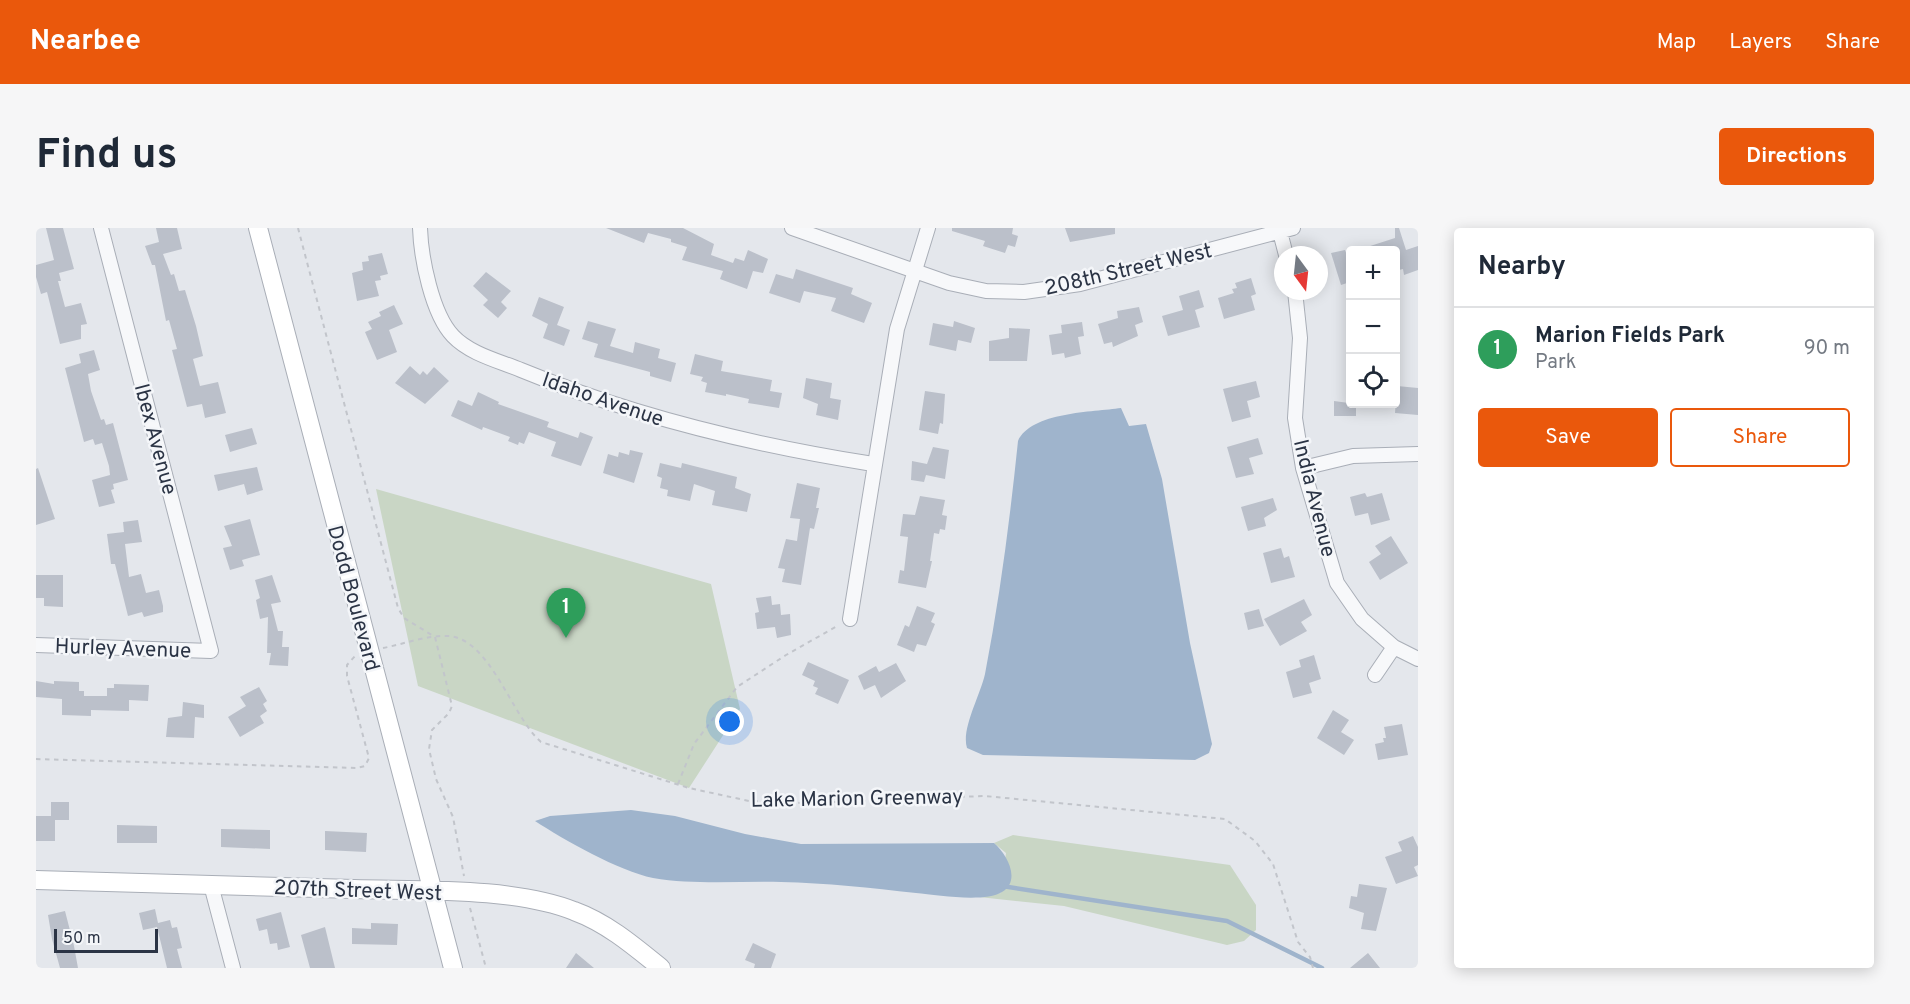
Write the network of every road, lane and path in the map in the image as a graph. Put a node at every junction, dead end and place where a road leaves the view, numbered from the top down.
1 (101, 228) edge
2 (258, 228) edge
3 (298, 228) edge
4 (420, 228) edge
5 (792, 228) edge
6 (928, 228) edge
7 (1284, 229) edge
8 (1285, 246) edge
9 (914, 271) junction
10 (1296, 300) edge
11 (1418, 454) edge
12 (873, 465) junction
13 (1302, 468) junction
14 (850, 619) joint
15 (435, 637) junction
16 (36, 645) edge
17 (1394, 647) junction
18 (211, 651) joint
19 (368, 652) junction
20 (1418, 659) edge
21 (1375, 675) dead end
22 (36, 759) edge
23 (678, 784) junction
24 (36, 880) edge
25 (211, 885) junction
26 (434, 891) junction
27 (467, 894) junction
28 (233, 968) edge
29 (453, 968) edge
30 (486, 968) edge
31 (661, 968) edge
32 (1313, 968) edge

1 - 18 street, Ibex Avenue
2 - 19 main road, Dodd Boulevard
3 - 15 path
4 - 12 street, Idaho Avenue
5 - 9 street, 208th Street West
6 - 9 street
7 - 8 street
7 - 9 street, 208th Street West
9 - 12 street
10 - 13 street, India Avenue
11 - 13 street
12 - 14 street
13 - 17 street, India Avenue
14 - 23 path
15 - 19 path, Lake Marion Greenway
15 - 23 path, Lake Marion Greenway
15 - 27 path
16 - 18 street, Hurley Avenue
17 - 20 street, India Avenue
17 - 21 street
19 - 22 path, Lake Marion Greenway
19 - 26 main road, Dodd Boulevard
23 - 32 path, Lake Marion Greenway
24 - 25 main road, 207th Street West
25 - 26 main road, 207th Street West
25 - 28 street
26 - 27 main road, 207th Street West
26 - 29 main road, Dodd Boulevard
27 - 30 path
27 - 31 main road, 207th Street West

